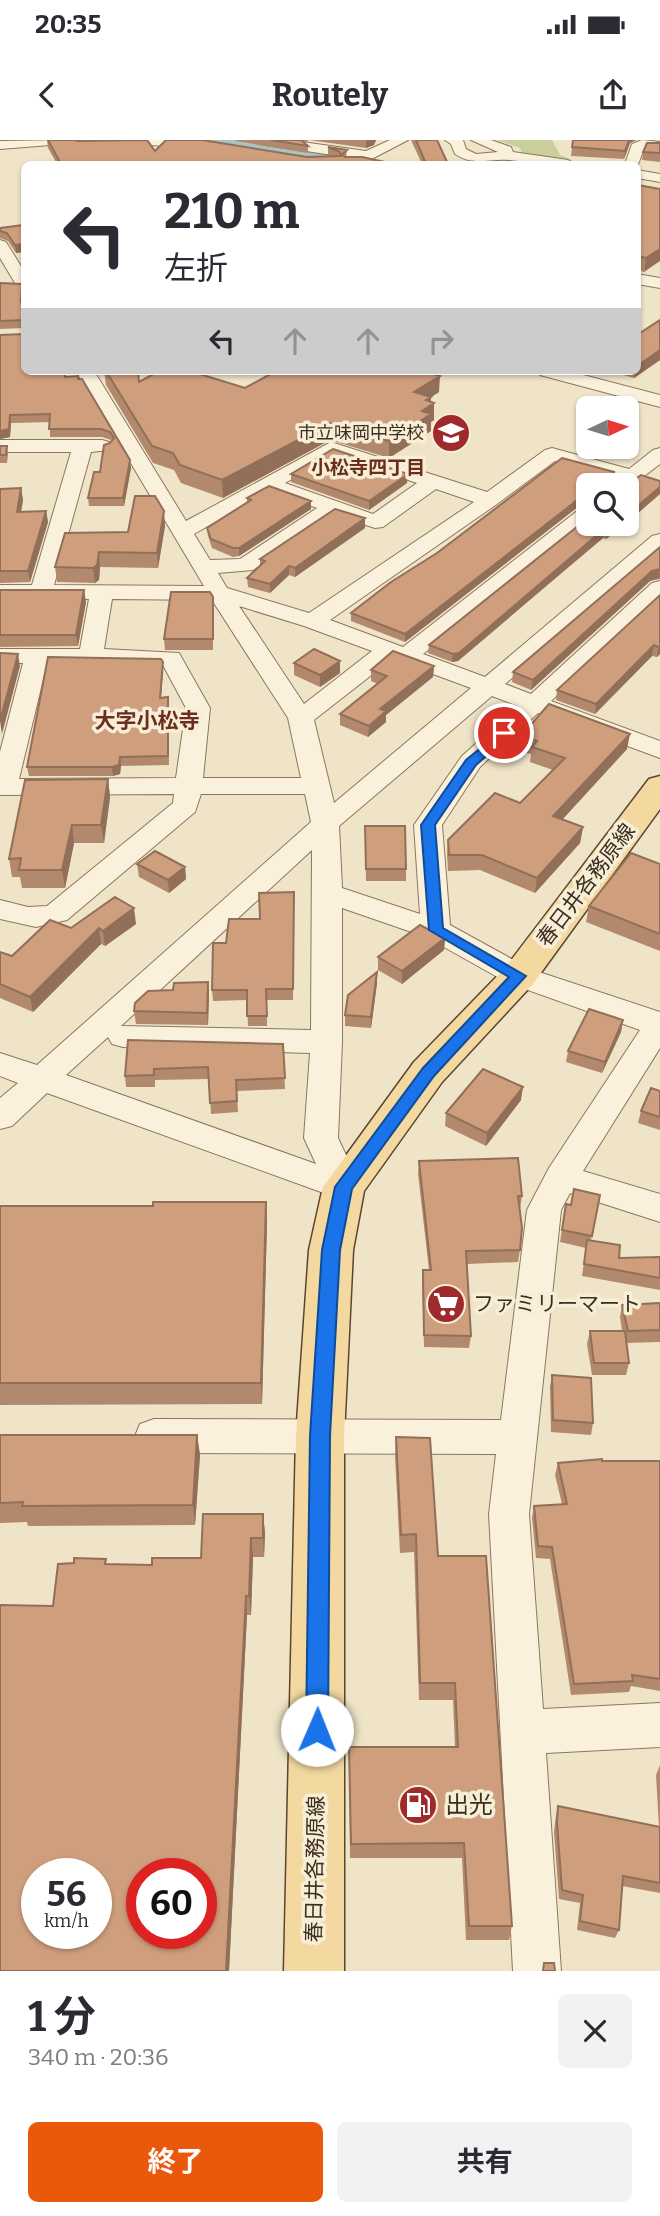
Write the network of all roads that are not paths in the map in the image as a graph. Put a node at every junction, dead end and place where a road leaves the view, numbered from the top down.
1 (63, 140) edge
2 (129, 140) edge
3 (401, 140) edge
4 (452, 140) edge
5 (478, 140) edge
6 (305, 143) edge
7 (0, 145) edge
8 (255, 145) edge
9 (216, 146) edge
10 (660, 146) edge
11 (161, 147) edge
12 (504, 155) junction
13 (368, 156) junction
14 (320, 161) edge
15 (358, 161) edge
16 (547, 161) edge
17 (633, 161) edge
18 (641, 175) edge
19 (660, 178) edge
20 (0, 245) edge
21 (641, 280) edge
22 (21, 281) edge
23 (660, 283) edge
24 (21, 286) edge
25 (0, 288) edge
26 (87, 375) edge
27 (562, 375) edge
28 (660, 401) edge
29 (0, 446) edge
30 (83, 446) junction
31 (128, 446) junction
32 (660, 454) edge
33 (608, 473) edge
34 (637, 473) edge
35 (434, 481) junction
36 (269, 484) junction
37 (490, 500) junction
38 (333, 507) junction
39 (576, 521) edge
40 (182, 532) junction
41 (660, 541) edge
42 (204, 567) junction
43 (660, 588) edge
44 (0, 592) edge
45 (41, 593) junction
46 (102, 593) junction
47 (219, 593) junction
48 (312, 621) junction
49 (396, 653) junction
50 (0, 656) edge
51 (37, 656) junction
52 (91, 656) junction
53 (489, 687) junction
54 (537, 704) junction
55 (301, 718) junction
56 (660, 750) edge
57 (317, 786) junction
58 (660, 786) edge
59 (190, 787) junction
60 (2, 788) edge
61 (325, 824) junction
62 (328, 893) junction
63 (0, 909) edge
64 (436, 930) junction
65 (519, 976) junction
66 (659, 1024) edge
67 (123, 1036) dead end
68 (326, 1042) junction
69 (0, 1064) edge
70 (42, 1080) junction
71 (0, 1117) edge
72 (561, 1177) junction
73 (344, 1187) junction
74 (660, 1208) edge
75 (125, 1436) edge
76 (320, 1436) junction
77 (516, 1437) junction
78 (660, 1725) edge
79 (524, 1732) junction
80 (314, 1971) edge
81 (537, 1971) edge

1 - 7 street
2 - 11 street
3 - 13 street
4 - 12 street
5 - 12 street
6 - 8 street
6 - 13 street
8 - 14 street
9 - 11 street
10 - 17 street
12 - 16 street
13 - 15 street
18 - 19 street
20 - 22 street
21 - 23 street
24 - 25 street
26 - 31 street
27 - 28 street
29 - 30 street
30 - 31 street
30 - 45 street
31 - 40 street
32 - 34 street
33 - 37 street
35 - 36 street
35 - 37 street
35 - 38 street
36 - 38 street
36 - 40 street
37 - 48 street
38 - 42 street
39 - 49 street
40 - 42 street
41 - 53 street
42 - 47 street
43 - 54 street
44 - 45 street
45 - 46 street
46 - 47 street
46 - 52 street
47 - 48 street
47 - 55 street
48 - 49 street
49 - 53 street
49 - 55 street
50 - 51 street
51 - 52 street
51 - 60 street
52 - 59 street
53 - 54 street
53 - 61 street
54 - 56 street
54 - 64 street
55 - 57 street
57 - 59 street
57 - 61 street
58 - 65 main road, 春日井各務原線
59 - 60 street
59 - 63 street
61 - 62 street
61 - 70 street
62 - 64 street
62 - 68 street
64 - 65 street
65 - 66 street
65 - 73 main road, 春日井各務原線
66 - 72 street
67 - 68 street
68 - 73 street
69 - 70 street
70 - 71 street
70 - 73 street
72 - 74 street
72 - 77 street
73 - 76 main road, 春日井各務原線
75 - 76 street
76 - 77 street
76 - 80 main road, 春日井各務原線
77 - 79 street
78 - 79 street
79 - 81 street

